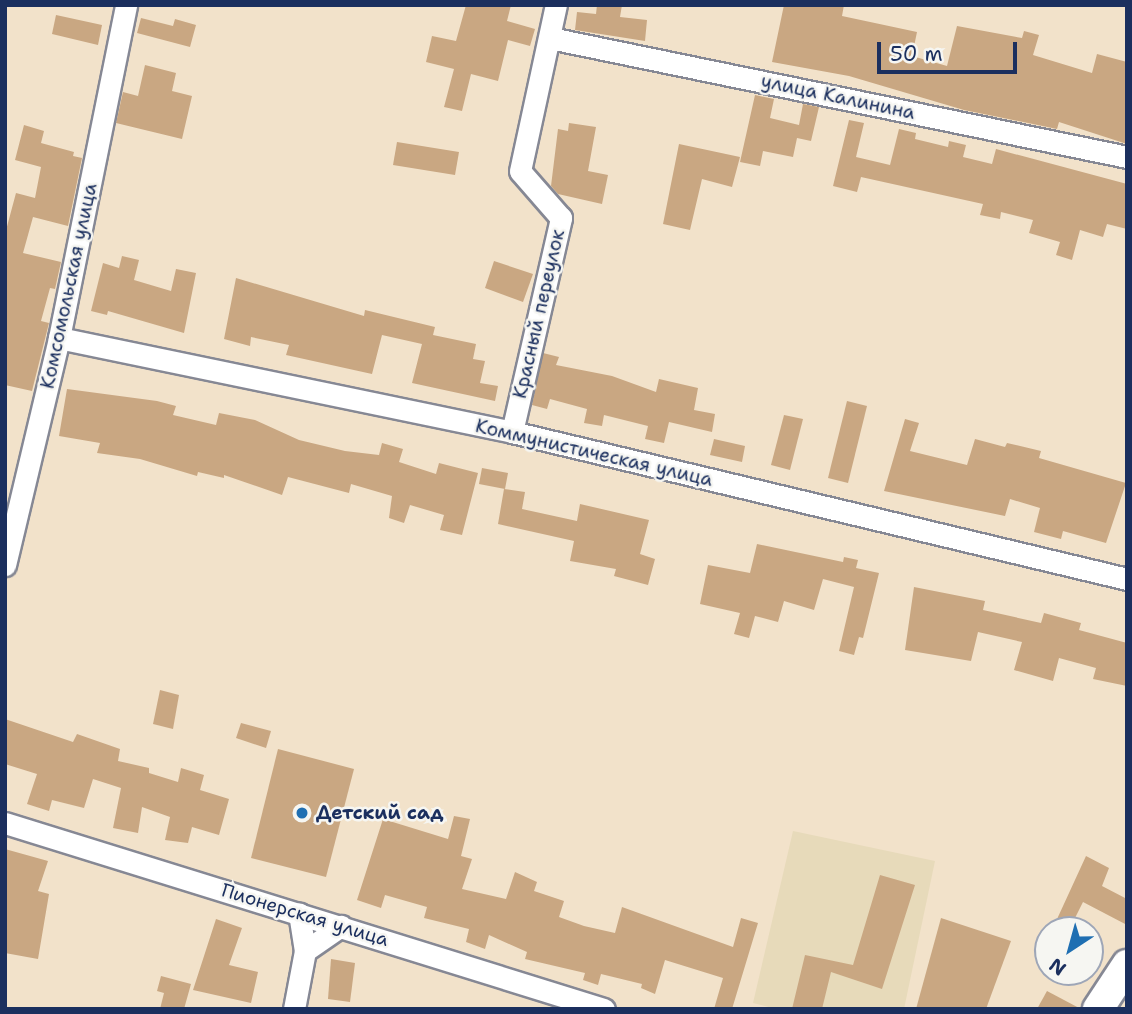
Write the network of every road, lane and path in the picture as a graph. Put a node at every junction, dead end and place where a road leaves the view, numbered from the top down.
1 (126, 5) edge
2 (556, 5) edge
3 (550, 38) junction
4 (1127, 157) edge
5 (60, 338) junction
6 (512, 432) junction
7 (5, 565) edge
8 (1127, 579) edge
9 (5, 822) edge
10 (299, 913) junction
11 (341, 926) junction
12 (305, 951) junction
13 (1127, 965) edge
14 (294, 1009) edge
15 (604, 1009) edge
16 (1098, 1009) edge

1 - 5 street, Комсомольская улица
2 - 3 street, Красный переулок
3 - 4 street, улица Калинина
3 - 6 street, Красный переулок
5 - 6 street, Коммунистическая улица
5 - 7 street, Комсомольская улица
6 - 8 street, Коммунистическая улица
9 - 10 street, Пионерская улица
10 - 11 street, Пионерская улица
10 - 12 street
11 - 12 street
11 - 15 street, Пионерская улица
12 - 14 street
13 - 16 street

